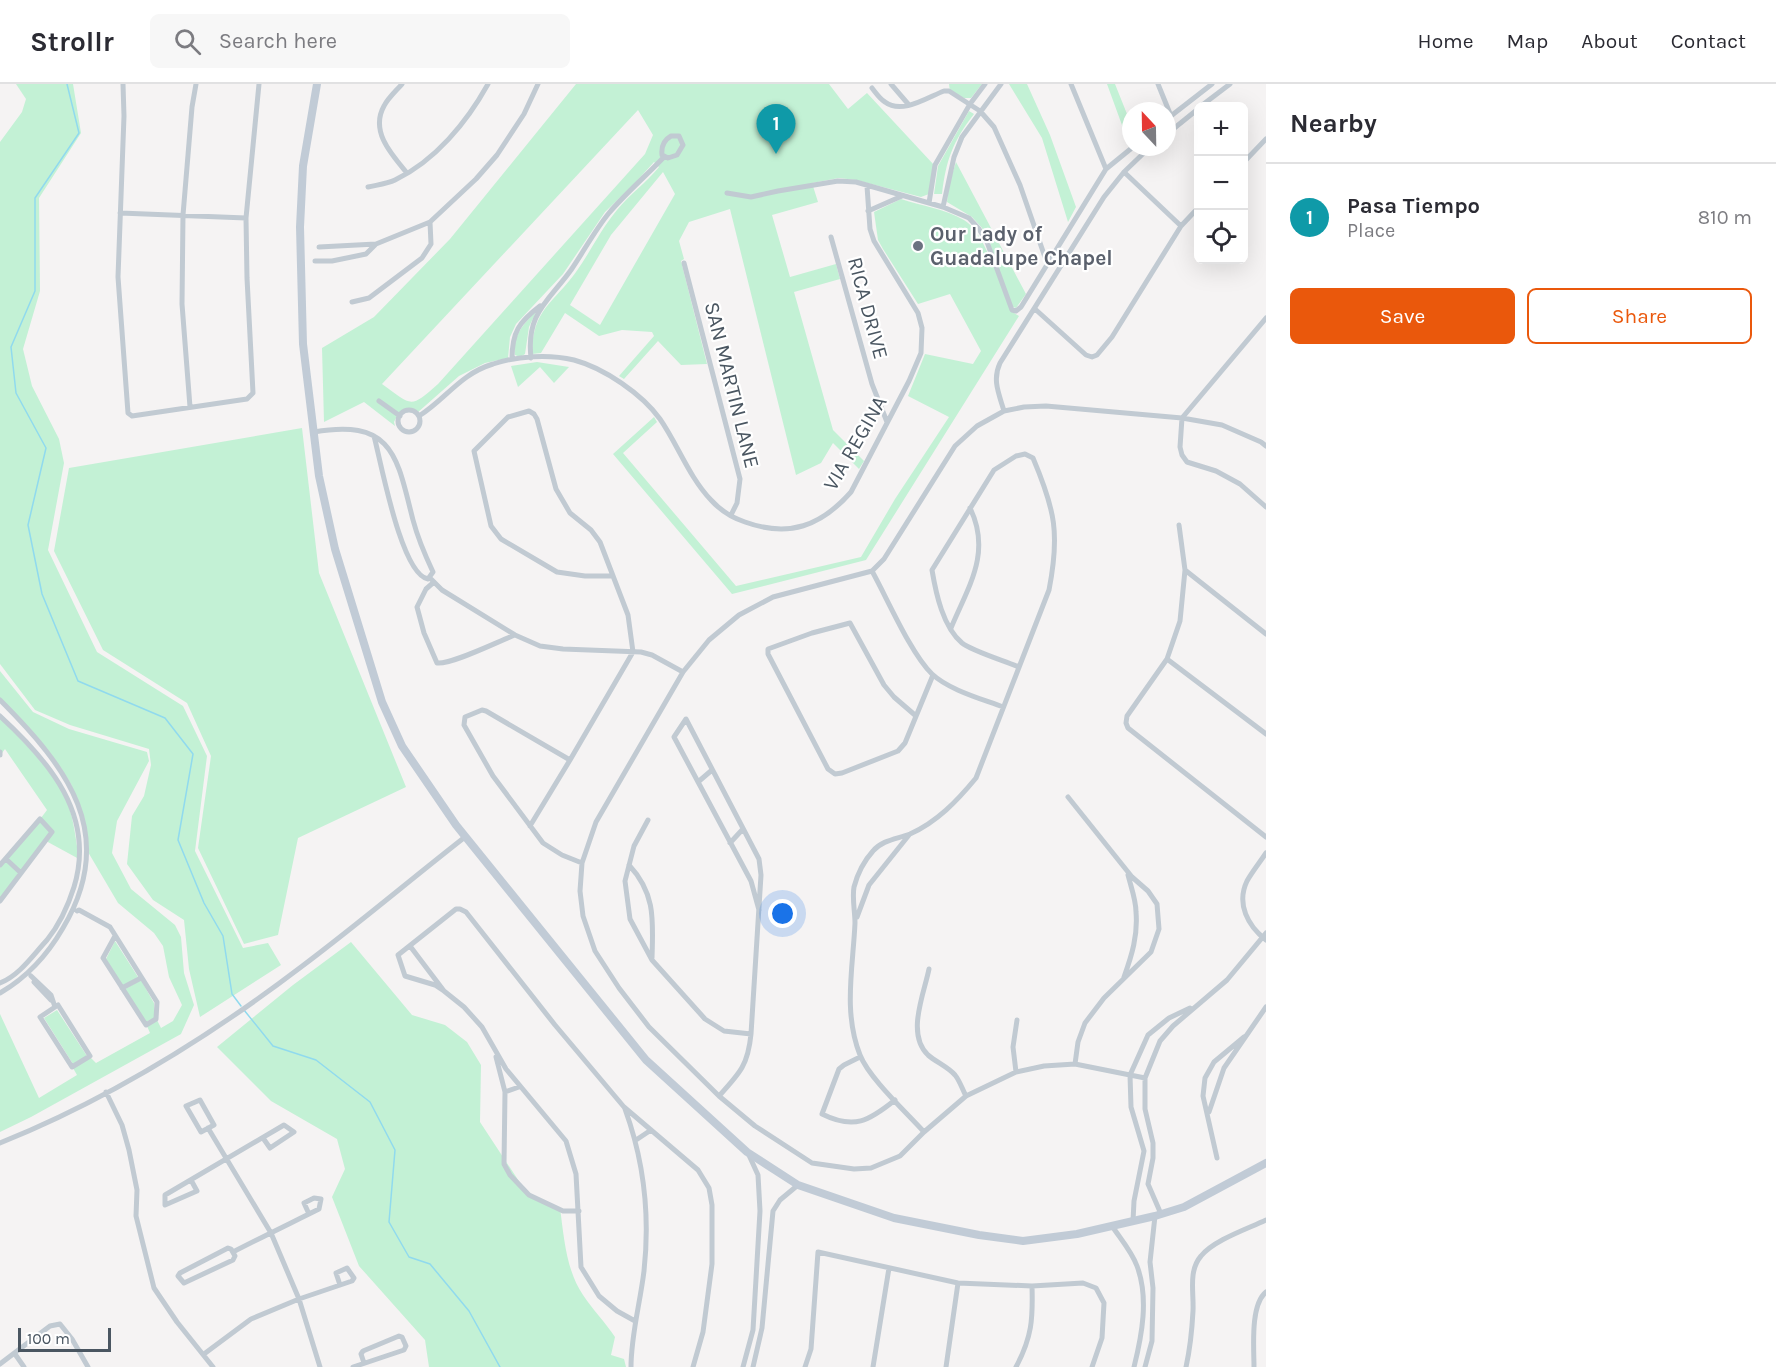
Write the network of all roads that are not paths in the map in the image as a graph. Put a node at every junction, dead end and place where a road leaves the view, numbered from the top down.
1 (123, 84) edge
2 (196, 84) edge
3 (259, 84) edge
4 (317, 84) edge
5 (402, 84) edge
6 (488, 84) edge
7 (538, 84) edge
8 (891, 84) edge
9 (985, 84) edge
10 (1001, 84) edge
11 (1071, 84) edge
12 (1158, 84) edge
13 (1212, 84) edge
14 (1230, 84) edge
15 (872, 88) dead end
16 (1164, 102) edge
17 (1208, 102) edge
18 (970, 104) junction
19 (909, 105) junction
20 (980, 111) junction
21 (1176, 112) edge
22 (1194, 113) edge
23 (1176, 127) edge
24 (1266, 139) edge
25 (1122, 156) edge
26 (1141, 156) edge
27 (664, 157) junction
28 (1248, 158) edge
29 (1106, 169) junction
30 (407, 172) junction
31 (1124, 172) junction
32 (867, 186) junction
33 (368, 187) dead end
34 (727, 192) dead end
35 (902, 196) junction
36 (929, 203) junction
37 (943, 207) junction
38 (1196, 210) edge
39 (868, 211) junction
40 (120, 213) junction
41 (183, 215) junction
42 (246, 218) junction
43 (430, 222) junction
44 (1181, 226) junction
45 (831, 237) dead end
46 (376, 244) junction
47 (319, 247) dead end
48 (315, 261) dead end
49 (684, 263) dead end
50 (1047, 263) junction
51 (352, 302) dead end
52 (544, 303) junction
53 (1035, 309) junction
54 (1266, 318) edge
55 (531, 358) junction
56 (512, 359) junction
57 (379, 401) dead end
58 (190, 407) junction
59 (1004, 411) junction
60 (400, 416) junction
61 (419, 416) junction
62 (1182, 418) junction
63 (887, 422) junction
64 (314, 432) junction
65 (374, 436) junction
66 (1266, 437) edge
67 (1264, 444) edge
68 (1266, 507) edge
69 (970, 508) junction
70 (731, 515) junction
71 (1179, 525) dead end
72 (1185, 570) junction
73 (872, 571) junction
74 (613, 576) junction
75 (432, 580) junction
76 (951, 628) junction
77 (1266, 634) edge
78 (515, 635) junction
79 (633, 652) junction
80 (1167, 659) junction
81 (1019, 667) junction
82 (683, 672) junction
83 (933, 675) junction
84 (0, 700) edge
85 (1003, 707) junction
86 (0, 716) edge
87 (916, 716) junction
88 (1266, 734) edge
89 (42, 746) junction
90 (36, 752) junction
91 (570, 759) junction
92 (712, 770) junction
93 (698, 782) junction
94 (1068, 797) dead end
95 (648, 820) dead end
96 (530, 826) junction
97 (742, 830) junction
98 (910, 833) junction
99 (465, 837) junction
100 (1266, 837) edge
101 (730, 843) junction
102 (1266, 853) edge
103 (6, 859) junction
104 (582, 863) junction
105 (0, 865) edge
106 (628, 865) junction
107 (1128, 872) junction
108 (21, 873) junction
109 (0, 901) edge
110 (68, 906) junction
111 (759, 910) junction
112 (76, 911) junction
113 (855, 921) junction
114 (115, 936) junction
115 (1265, 937) edge
116 (410, 946) junction
117 (652, 960) junction
118 (929, 969) dead end
119 (27, 972) junction
120 (141, 978) junction
121 (1122, 981) junction
122 (0, 983) edge
123 (123, 988) junction
124 (444, 991) junction
125 (0, 993) edge
126 (1198, 1005) junction
127 (55, 1007) junction
128 (1266, 1007) edge
129 (1017, 1020) dead end
130 (751, 1034) junction
131 (1244, 1037) junction
132 (494, 1050) junction
133 (860, 1057) junction
134 (1075, 1064) junction
135 (1016, 1072) junction
136 (1130, 1075) junction
137 (1145, 1078) junction
138 (519, 1087) junction
139 (106, 1092) junction
140 (505, 1092) junction
141 (719, 1096) junction
142 (966, 1096) junction
143 (895, 1100) junction
144 (624, 1107) junction
145 (1208, 1113) junction
146 (208, 1128) junction
147 (651, 1130) junction
148 (924, 1132) junction
149 (263, 1138) junction
150 (636, 1140) junction
151 (0, 1143) edge
152 (747, 1152) junction
153 (1217, 1158) dead end
154 (226, 1159) junction
155 (1266, 1163) edge
156 (191, 1180) junction
157 (798, 1185) junction
158 (579, 1211) junction
159 (760, 1211) junction
160 (773, 1211) junction
161 (309, 1214) dead end
162 (1158, 1215) junction
163 (1266, 1220) edge
164 (1133, 1221) junction
165 (1112, 1226) junction
166 (272, 1233) junction
167 (233, 1252) junction
168 (1150, 1262) junction
169 (1137, 1264) junction
170 (889, 1268) junction
171 (958, 1283) junction
172 (340, 1285) dead end
173 (1032, 1286) junction
174 (1266, 1292) edge
175 (299, 1299) junction
176 (754, 1302) junction
177 (765, 1304) junction
178 (636, 1321) junction
179 (1141, 1341) junction
180 (1152, 1341) junction
181 (15, 1354) junction
182 (204, 1354) junction
183 (364, 1363) junction
184 (0, 1364) edge
185 (24, 1367) edge
186 (88, 1367) edge
187 (213, 1367) edge
188 (320, 1367) edge
189 (353, 1367) edge
190 (631, 1367) edge
191 (693, 1367) edge
192 (743, 1367) edge
193 (753, 1367) edge
194 (805, 1367) edge
195 (873, 1367) edge
196 (946, 1367) edge
197 (1016, 1367) edge
198 (1092, 1367) edge
199 (1134, 1367) edge
200 (1145, 1367) edge
201 (1186, 1367) edge
202 (1254, 1367) edge

1 - 40 street
2 - 41 street
3 - 42 street
4 - 64 street
5 - 30 street
6 - 30 street
7 - 43 street
8 - 19 street
9 - 18 street
10 - 20 street
11 - 29 street
12 - 16 street
13 - 21 street
14 - 17 street
15 - 19 street
18 - 19 street
18 - 20 street
18 - 36 street
20 - 37 street
20 - 50 street
22 - 23 street
24 - 28 street
25 - 29 street
26 - 31 street
27 - 27 street
27 - 52 street
29 - 50 street
30 - 33 street
31 - 44 street
31 - 53 street
32 - 34 street
32 - 35 street
32 - 39 street, VIA REGINA
35 - 36 street
35 - 39 street
36 - 37 street
37 - 50 street
38 - 44 street
39 - 63 street, VIA REGINA
40 - 41 street
40 - 58 street
41 - 42 street
41 - 58 street
42 - 58 street
43 - 46 street
43 - 51 street
44 - 53 street
45 - 63 street, RICA DRIVE
46 - 47 street
46 - 48 street
49 - 70 street, SAN MARTIN LANE
52 - 55 street
52 - 56 street
53 - 59 street
54 - 62 street
55 - 56 street, VIA REGINA
55 - 70 street, VIA REGINA
56 - 61 street, VIA REGINA
57 - 60 street
59 - 62 street
59 - 73 street
60 - 61 street
60 - 61 street
62 - 67 street
62 - 68 street
63 - 70 street, VIA REGINA
64 - 65 street
64 - 99 street
65 - 75 street
65 - 75 street
66 - 67 street
69 - 76 street
69 - 76 street
69 - 81 street
71 - 72 street
72 - 77 street
72 - 80 street
73 - 82 street
73 - 83 street
74 - 74 street
74 - 79 street
75 - 78 street
75 - 78 street
76 - 81 street
78 - 79 street
79 - 82 street
79 - 91 street
80 - 88 street
80 - 100 street
81 - 85 street
82 - 104 street
83 - 85 street
83 - 87 street
84 - 89 street
85 - 98 street
86 - 90 street
87 - 87 street
89 - 90 street
89 - 112 street
90 - 110 street
91 - 96 street
91 - 96 street
92 - 93 street
92 - 93 street
92 - 97 street
93 - 101 street
94 - 107 street
95 - 106 street
96 - 104 street
97 - 101 street
97 - 111 street
98 - 113 street
98 - 113 street
99 - 139 street
99 - 152 street
101 - 111 street
102 - 115 street
103 - 105 street
103 - 108 street
103 - 108 street
104 - 141 street
106 - 117 street
106 - 117 street
107 - 121 street
107 - 121 street
108 - 109 street
110 - 112 street
110 - 119 street
111 - 130 street
112 - 114 street
112 - 119 street
113 - 133 street
114 - 120 street
114 - 123 street
115 - 126 street
116 - 124 street
116 - 124 street
116 - 144 street
117 - 130 street
118 - 142 street
119 - 122 street
119 - 125 street
119 - 127 street
120 - 123 street
120 - 123 street
121 - 134 street
124 - 132 street
126 - 136 street
126 - 137 street
127 - 127 street
128 - 131 street
129 - 135 street
130 - 141 street
131 - 145 street
131 - 145 street
132 - 138 street
132 - 140 street
133 - 143 street
133 - 143 street
134 - 135 street
134 - 136 street
135 - 142 street
136 - 137 street
136 - 164 street
137 - 162 street
138 - 140 street
138 - 158 street
139 - 151 street
139 - 182 street
140 - 158 street
141 - 148 street
142 - 148 street
143 - 148 street
144 - 147 street
144 - 150 street
145 - 153 street
146 - 146 street
146 - 154 street
147 - 150 street
147 - 191 street
149 - 149 street
149 - 154 street
150 - 178 street
152 - 157 street
152 - 159 street
154 - 156 street
154 - 166 street
155 - 162 street
156 - 156 street
157 - 160 street
157 - 165 street
158 - 178 street
159 - 160 street
159 - 176 street
160 - 177 street
161 - 166 street
162 - 164 street
162 - 168 street
163 - 201 street
164 - 165 street
165 - 169 street
166 - 167 street
166 - 175 street
167 - 167 street
168 - 169 street
168 - 180 street
169 - 179 street
170 - 171 street
170 - 194 street
170 - 195 street
171 - 173 street
171 - 196 street
172 - 175 street
173 - 197 street
173 - 198 street
174 - 202 street
175 - 182 street
175 - 188 street
176 - 177 street
176 - 192 street
177 - 193 street
178 - 190 street
179 - 180 street
179 - 199 street
180 - 200 street
181 - 184 street
181 - 185 street
181 - 186 street
182 - 187 street
183 - 183 street
183 - 189 street

